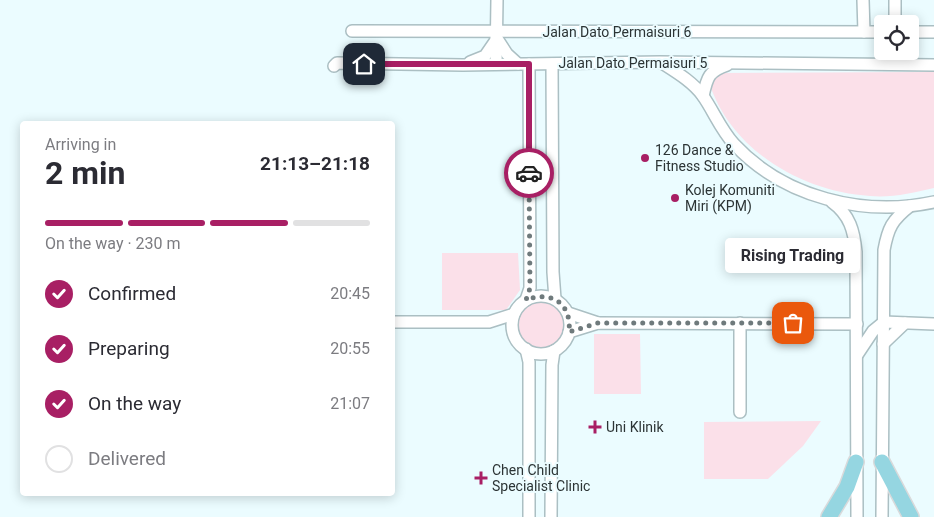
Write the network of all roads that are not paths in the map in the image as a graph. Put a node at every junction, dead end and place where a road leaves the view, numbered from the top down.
1 (497, 0) edge
2 (863, 0) edge
3 (895, 0) edge
4 (895, 15) edge
5 (352, 31) dead end
6 (864, 32) junction
7 (874, 32) edge
8 (919, 32) edge
9 (934, 32) edge
10 (496, 37) junction
11 (660, 62) junction
12 (496, 64) junction
13 (524, 64) junction
14 (552, 64) junction
15 (731, 64) junction
16 (464, 65) junction
17 (934, 65) edge
18 (334, 66) dead end
19 (703, 96) junction
20 (826, 199) junction
21 (934, 202) edge
22 (910, 206) junction
23 (555, 299) junction
24 (526, 300) junction
25 (884, 302) junction
26 (568, 313) junction
27 (514, 314) junction
28 (395, 322) edge
29 (490, 322) junction
30 (884, 322) junction
31 (598, 323) junction
32 (740, 323) junction
33 (906, 323) junction
34 (857, 324) junction
35 (934, 324) edge
36 (569, 332) junction
37 (514, 334) junction
38 (883, 344) junction
39 (526, 349) junction
40 (554, 351) junction
41 (857, 356) junction
42 (740, 412) dead end
43 (856, 462) junction
44 (882, 462) junction
45 (529, 517) edge
46 (551, 517) edge
47 (829, 517) edge
48 (857, 517) edge
49 (882, 517) edge
50 (911, 517) edge

1 - 10 street
2 - 6 street
3 - 4 street
5 - 10 street, Jalan Dato Permaisuri 6
6 - 7 street, Jalan Dato Permaisuri 6
6 - 10 street, Jalan Dato Permaisuri 6
8 - 9 street
10 - 12 street
10 - 13 street
10 - 16 street
11 - 14 street, Jalan Dato Permaisuri 5
11 - 15 street, Jalan Dato Permaisuri 5
11 - 19 street
12 - 13 street, Jalan Dato Permaisuri 5
12 - 16 street, Jalan Dato Permaisuri 5
13 - 14 street, Jalan Dato Permaisuri 5
13 - 24 street
14 - 23 street
15 - 17 street, Jalan Dato Permaisuri 5
15 - 19 street
16 - 18 street, Jalan Dato Permaisuri 5
19 - 20 street
20 - 22 street
20 - 34 street
21 - 22 street
22 - 25 street
23 - 24 street
23 - 26 street
24 - 27 street
25 - 30 street
25 - 33 street
26 - 31 street
26 - 36 street
27 - 29 street
27 - 37 street
28 - 29 street
29 - 37 street
30 - 33 street
30 - 38 street
30 - 41 street
31 - 32 street
31 - 36 street
32 - 34 street
32 - 42 street
33 - 35 street
33 - 38 street
34 - 41 street
36 - 40 street
37 - 39 street
38 - 44 street
39 - 40 street
39 - 45 street
40 - 46 street
41 - 43 street
43 - 47 main road
43 - 48 street
44 - 49 street
44 - 50 main road

